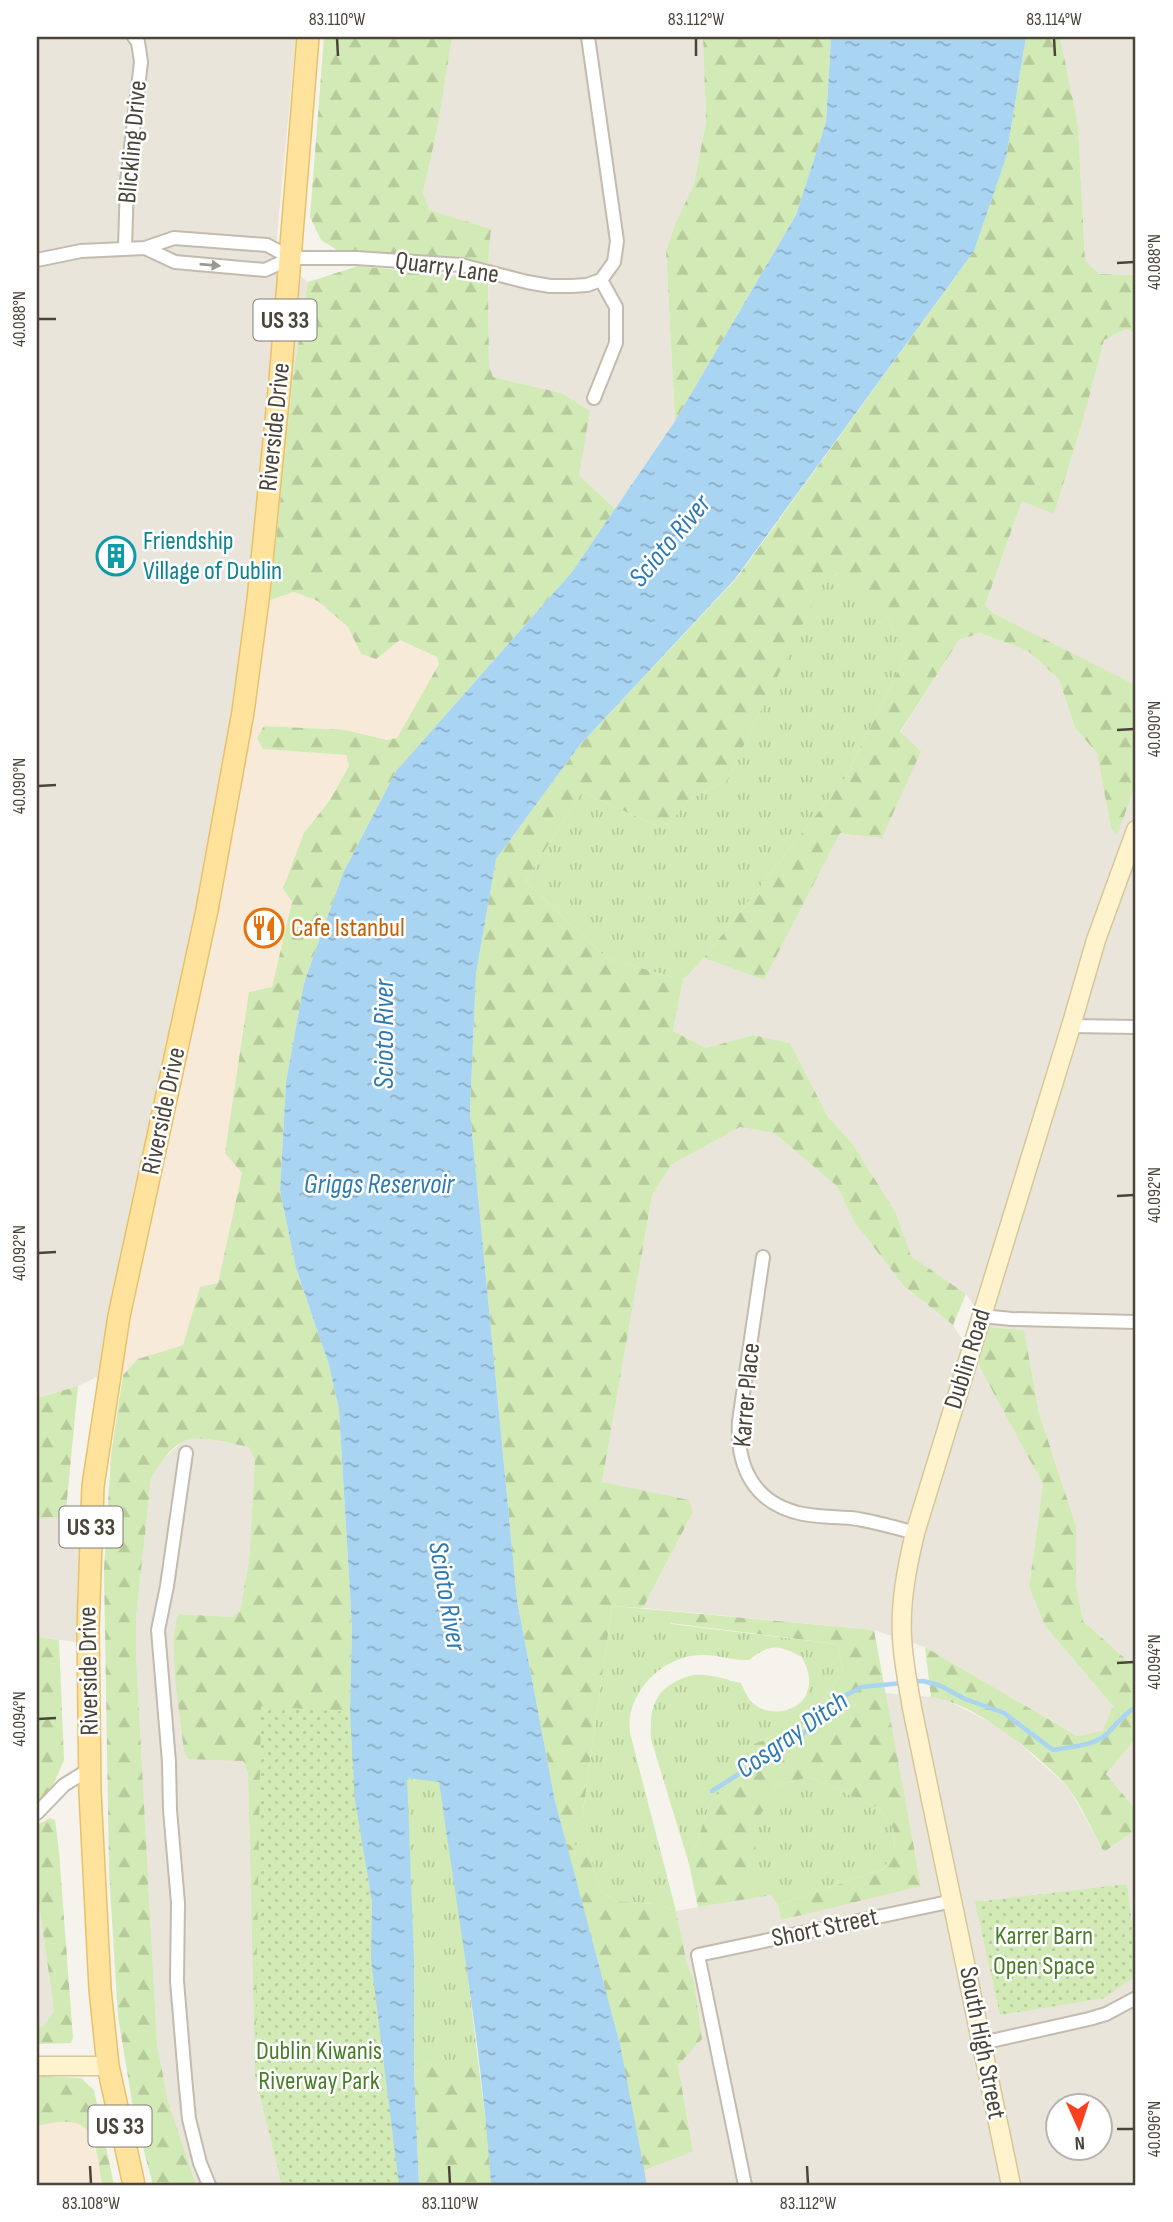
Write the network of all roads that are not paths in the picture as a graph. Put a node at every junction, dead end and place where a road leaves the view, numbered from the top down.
1 (134, 37) edge
2 (308, 37) edge
3 (587, 37) edge
4 (125, 248) junction
5 (145, 248) junction
6 (291, 258) junction
7 (37, 260) edge
8 (601, 280) junction
9 (594, 398) dead end
10 (1136, 830) edge
11 (1071, 1026) junction
12 (1136, 1027) edge
13 (763, 1257) dead end
14 (981, 1316) junction
15 (1136, 1322) edge
16 (186, 1453) dead end
17 (915, 1534) junction
18 (90, 1769) junction
19 (37, 1813) edge
20 (953, 1901) junction
21 (1136, 1998) edge
22 (982, 2043) junction
23 (37, 2066) edge
24 (108, 2066) junction
25 (134, 2185) edge
26 (209, 2185) edge
27 (745, 2185) edge
28 (1011, 2185) edge

1 - 4 street, Blickling Drive
2 - 6 main road, Riverside Drive / US 33
3 - 8 street
4 - 5 street
4 - 7 street
5 - 6 street
5 -> 6 street
6 - 8 street, Quarry Lane
6 - 18 main road, Riverside Drive / US 33
8 - 9 street
10 - 11 main road, Dublin Road
11 - 12 street
11 - 14 main road, Dublin Road
13 - 17 street, Karrer Place
14 - 15 street
14 - 17 main road, Dublin Road
16 - 26 street
17 - 20 main road, Dublin Road
18 - 19 street
18 - 24 main road, Riverside Drive / US 33
20 - 22 main road, South High Street
20 - 27 street, Short Street
21 - 22 street
22 - 28 main road, South High Street
23 - 24 main road
24 - 25 main road, Riverside Drive / US 33

